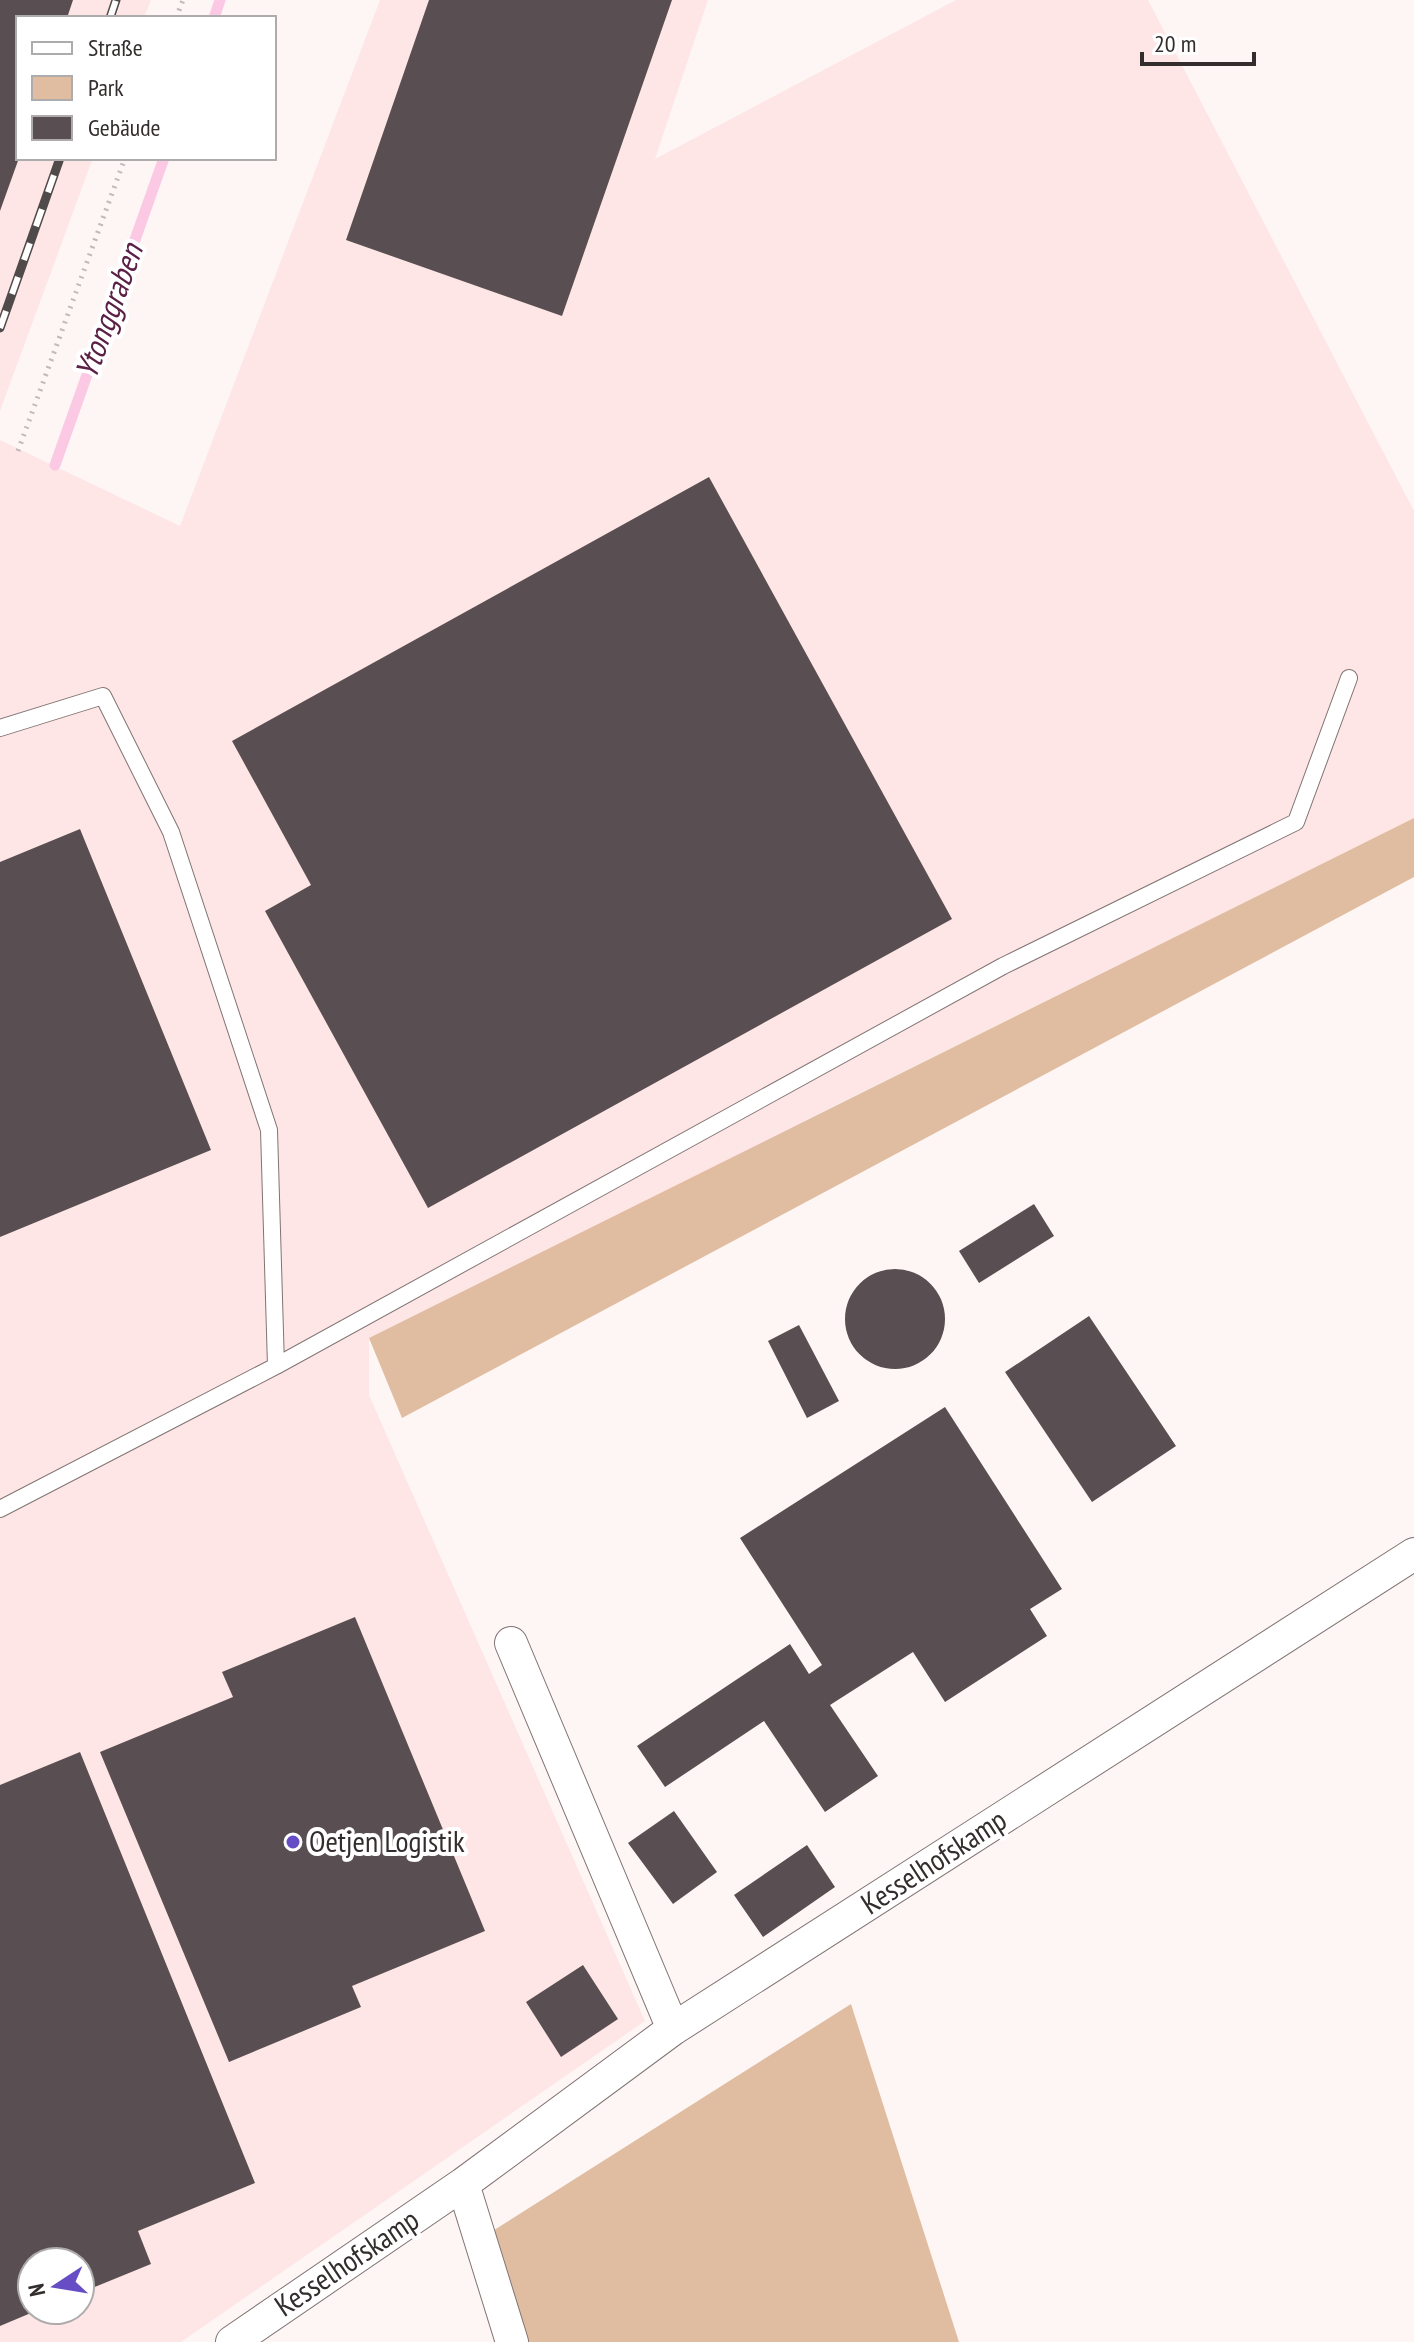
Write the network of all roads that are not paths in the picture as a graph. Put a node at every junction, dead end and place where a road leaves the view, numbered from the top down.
1 (1349, 678) dead end
2 (0, 728) edge
3 (276, 1366) junction
4 (0, 1509) edge
5 (1414, 1554) edge
6 (511, 1643) dead end
7 (673, 2029) junction
8 (463, 2184) junction
9 (232, 2342) edge
10 (512, 2342) edge

1 - 3 lane
2 - 3 lane
3 - 4 lane
5 - 7 street, Kesselhofskamp
6 - 7 street
7 - 8 street, Kesselhofskamp
8 - 9 street, Kesselhofskamp
8 - 10 street

